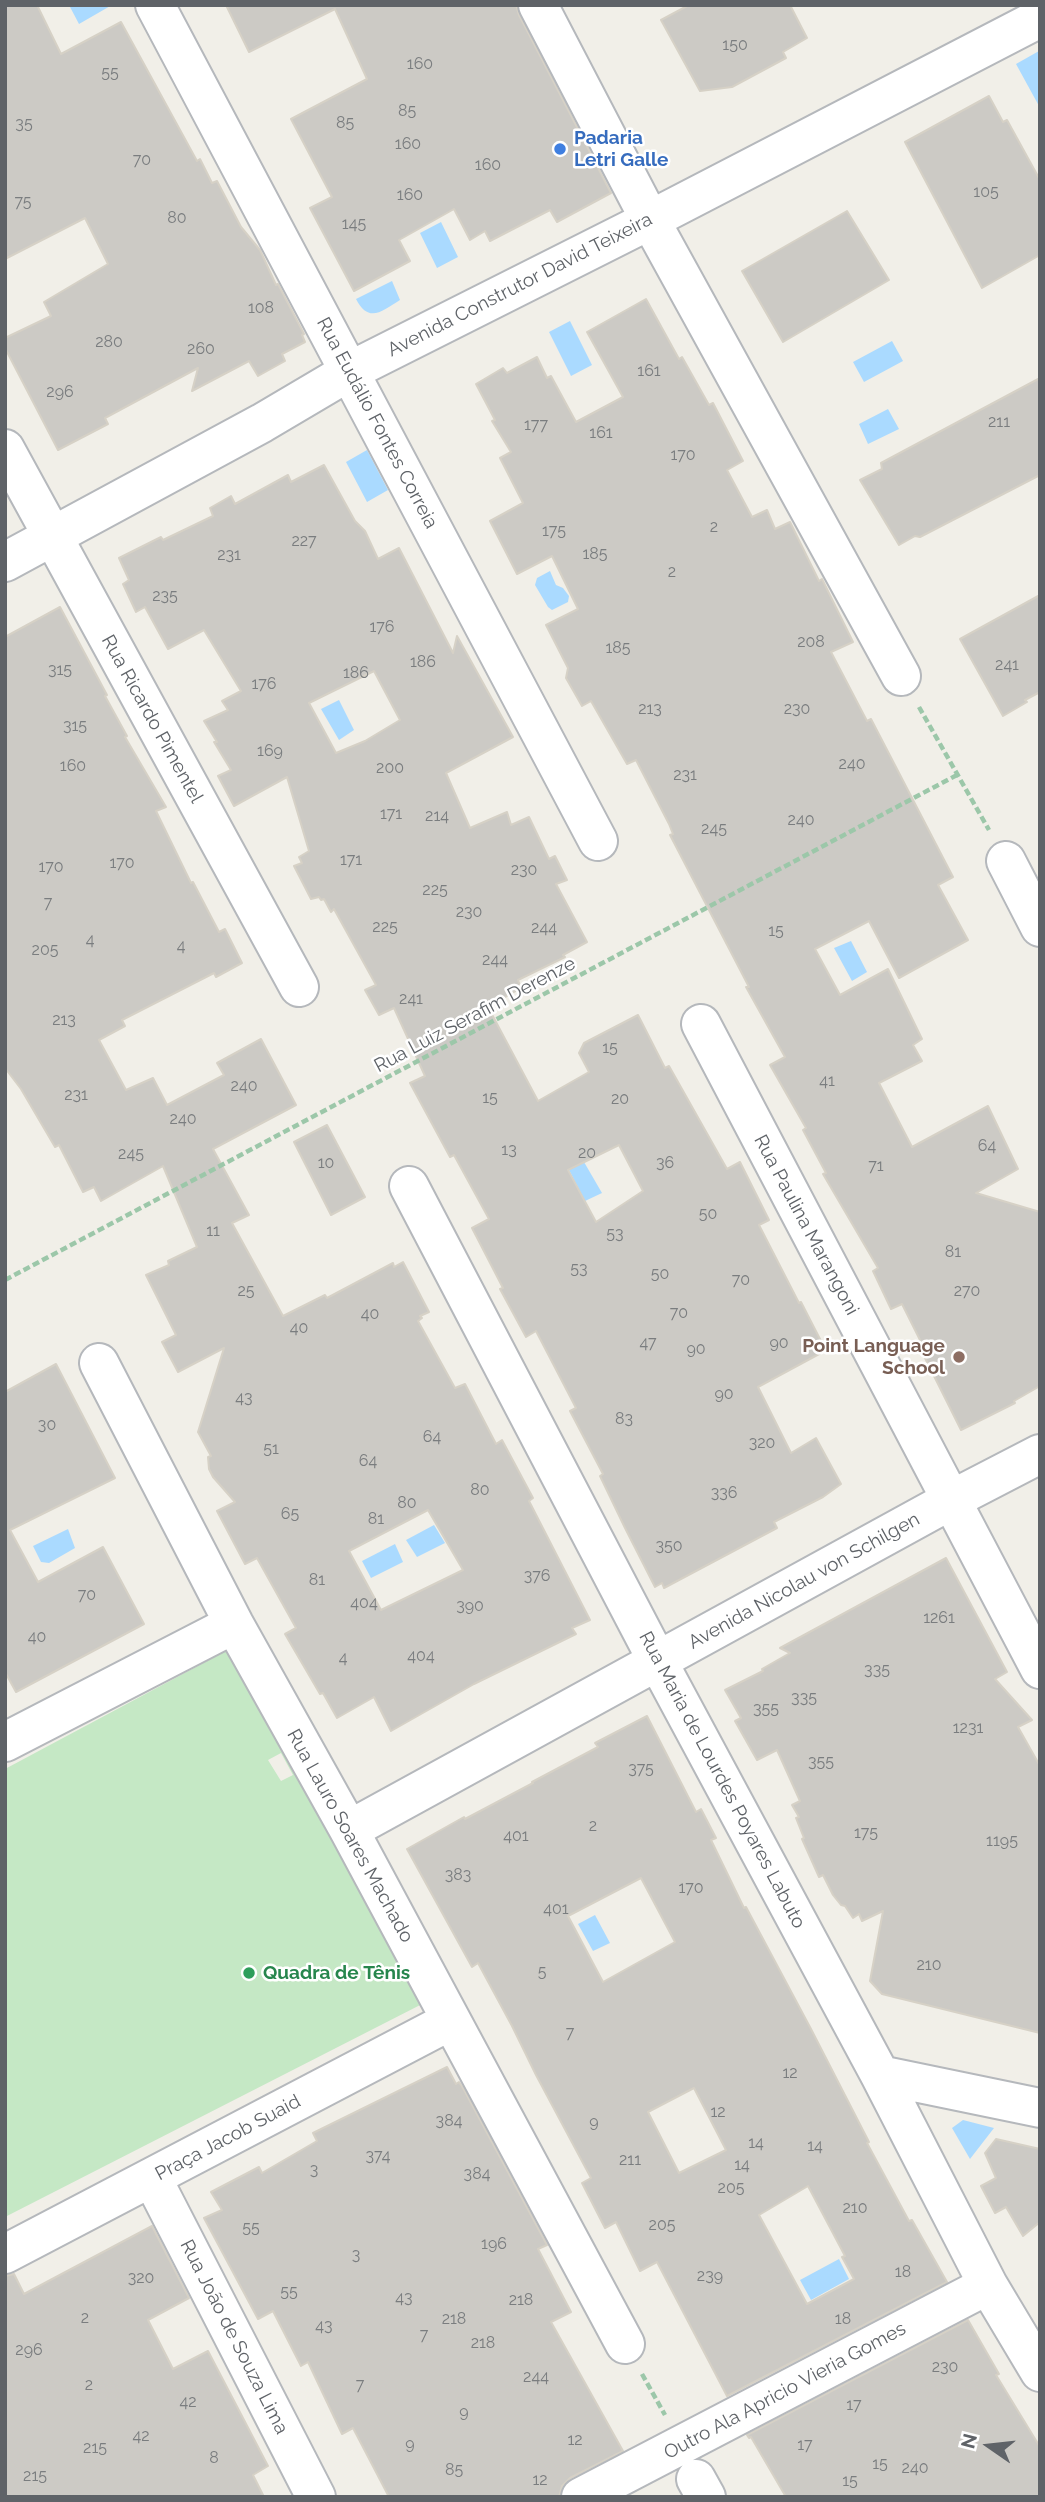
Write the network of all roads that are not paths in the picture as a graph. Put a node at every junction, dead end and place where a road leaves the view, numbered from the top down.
1 (155, 5) edge
2 (538, 5) edge
3 (1040, 18) edge
4 (650, 220) junction
5 (349, 371) junction
6 (5, 449) edge
7 (52, 537) junction
8 (5, 562) edge
9 (901, 676) road end
10 (598, 841) dead end
11 (1006, 861) road end
12 (1040, 927) edge
13 (299, 987) dead end
14 (701, 1024) dead end
15 (409, 1186) dead end
16 (99, 1363) dead end
17 (1040, 1454) edge
18 (951, 1500) junction
19 (234, 1624) junction
20 (658, 1662) junction
21 (1040, 1669) edge
22 (5, 1742) edge
23 (349, 1830) junction
24 (450, 2021) junction
25 (880, 2075) junction
26 (1040, 2108) edge
27 (152, 2178) junction
28 (5, 2254) edge
29 (988, 2285) junction
30 (625, 2344) dead end
31 (1040, 2372) edge
32 (316, 2497) edge
33 (581, 2497) edge

1 - 5 street, Rua Eudálio Fontes Correia
2 - 4 street
3 - 4 street, Avenida Construtor David Teixeira
4 - 5 street, Avenida Construtor David Teixeira
4 - 9 street
5 - 7 street, Avenida Construtor David Teixeira
5 - 10 street, Rua Eudálio Fontes Correia
6 - 7 street, Rua Ricardo Pimentel
7 - 8 street, Avenida Construtor David Teixeira
7 - 13 street, Rua Ricardo Pimentel
11 - 12 street
14 - 18 street, Rua Paulina Marangoni
15 - 20 street, Rua Maria de Lourdes Poyares Labuto
16 - 19 street, Rua Lauro Soares Machado
17 - 18 street, Avenida Nicolau von Schilgen
18 - 20 street, Avenida Nicolau von Schilgen
18 - 21 street, Rua Paulina Marangoni
19 - 22 street
19 - 23 street, Rua Lauro Soares Machado
20 - 23 street, Avenida Nicolau von Schilgen
20 - 25 street, Rua Maria de Lourdes Poyares Labuto
23 - 24 street, Rua Lauro Soares Machado
24 - 27 street, Praça Jacob Suaid
24 - 30 street, Rua Lauro Soares Machado
25 - 26 street
25 - 29 street, Rua Maria de Lourdes Poyares Labuto
27 - 28 street, Praça Jacob Suaid
27 - 32 street, Rua João de Souza Lima
29 - 31 street, Rua Maria de Lourdes Poyares Labuto
29 - 33 street, Outro Ala Apricio Vieria Gomes

